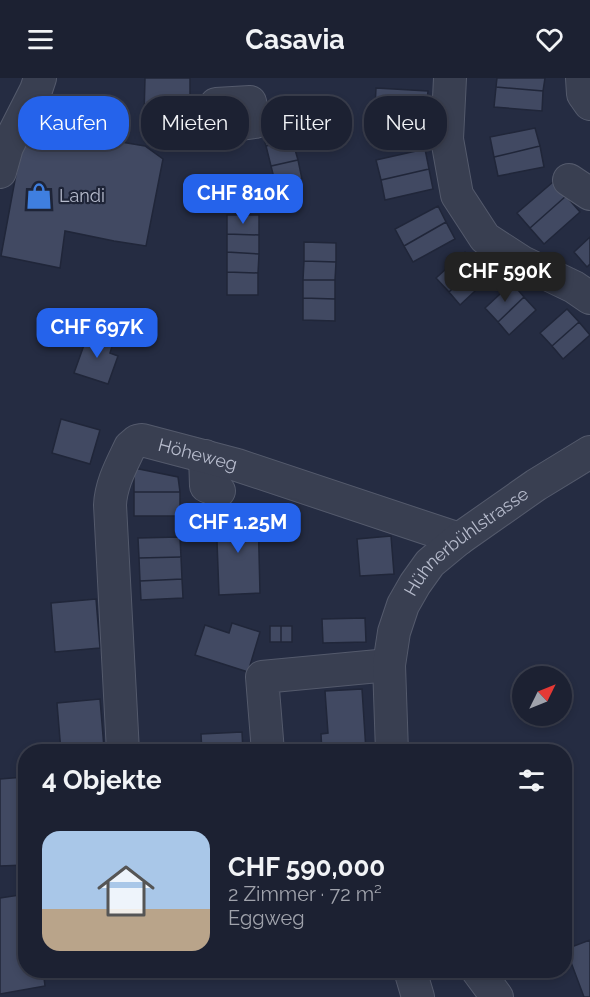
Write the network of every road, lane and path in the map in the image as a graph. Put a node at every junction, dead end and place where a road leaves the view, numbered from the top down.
1 (40, 78) edge
2 (450, 78) edge
3 (582, 78) edge
4 (590, 104) edge
5 (0, 172) edge
6 (590, 298) edge
7 (590, 452) edge
8 (205, 456) junction
9 (219, 491) dead end
10 (459, 539) junction
11 (389, 664) junction
12 (123, 744) edge
13 (267, 744) edge
14 (392, 744) edge
15 (412, 978) edge
16 (483, 978) edge
17 (418, 997) edge
18 (497, 997) edge

1 - 5 street
2 - 6 street
3 - 4 street
7 - 10 street, Hühnerbühlstrasse
8 - 9 street
8 - 10 street, Höheweg
8 - 12 street, Höheweg
10 - 11 street, Hühnerbühlstrasse
11 - 13 street
11 - 14 street, Hühnerbühlstrasse
15 - 17 street
16 - 18 street

